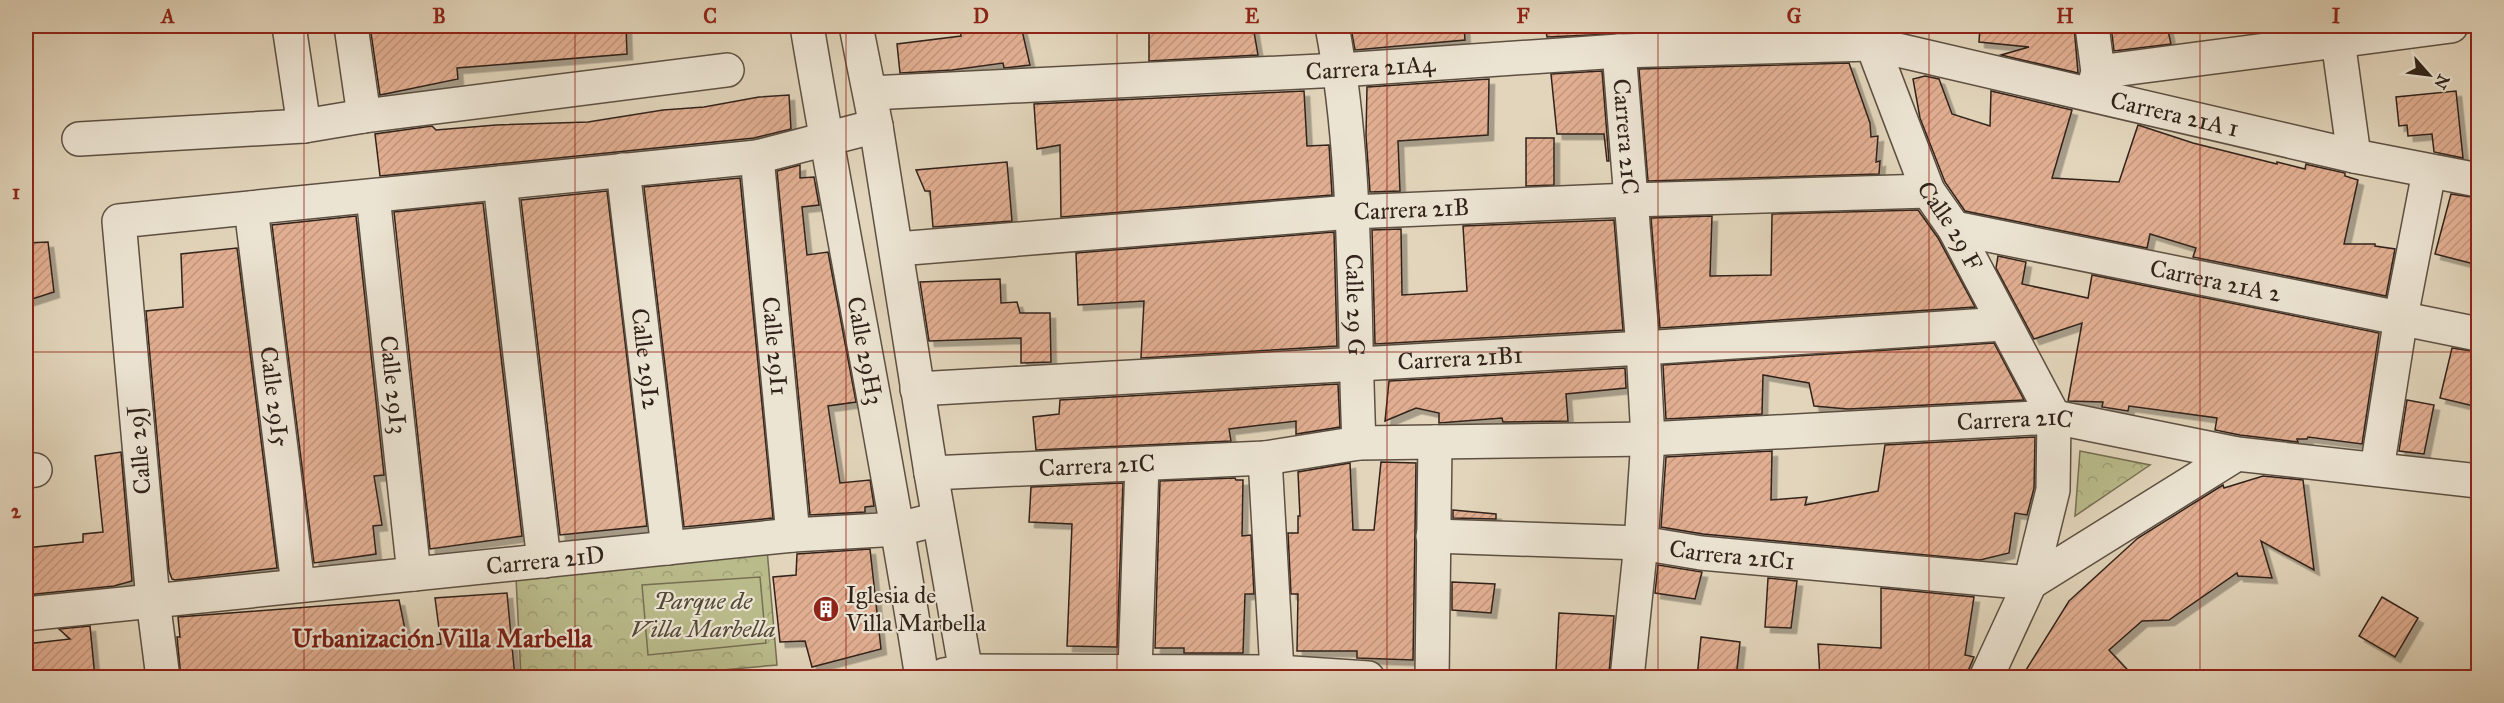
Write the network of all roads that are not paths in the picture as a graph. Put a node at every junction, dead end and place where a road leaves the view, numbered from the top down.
1 (289, 26) edge
2 (351, 26) edge
3 (807, 26) edge
4 (856, 26) edge
5 (1332, 26) edge
6 (2092, 26) edge
7 (2451, 26) edge
8 (2337, 33) edge
9 (1869, 35) edge
10 (1619, 51) junction
11 (727, 70) dead end
12 (1340, 70) junction
13 (2094, 84) junction
14 (870, 93) junction
15 (364, 116) junction
16 (304, 126) junction
17 (876, 126) junction
18 (80, 139) dead end
19 (826, 140) junction
20 (2354, 156) junction
21 (757, 157) junction
22 (623, 170) junction
23 (2429, 172) junction
24 (2478, 180) edge
25 (500, 183) junction
26 (1928, 191) junction
27 (373, 195) junction
28 (1631, 200) junction
29 (251, 208) junction
30 (1351, 212) junction
31 (1954, 228) junction
32 (897, 249) junction
33 (2402, 318) junction
34 (2003, 324) junction
35 (2478, 334) edge
36 (1643, 348) junction
37 (1356, 363) junction
38 (917, 389) junction
39 (2054, 417) junction
40 (1648, 439) junction
41 (1435, 442) junction
42 (1359, 443) junction
43 (2237, 454) junction
44 (1265, 458) junction
45 (1142, 464) junction
46 (2377, 469) junction
47 (930, 473) junction
48 (2478, 481) edge
49 (938, 519) junction
50 (899, 529) junction
51 (793, 535) junction
52 (1434, 536) junction
53 (1641, 543) junction
54 (668, 548) junction
55 (544, 561) junction
56 (414, 574) junction
57 (2030, 583) junction
58 (298, 585) junction
59 (153, 600) junction
60 (26, 614) edge
61 (1136, 671) junction
62 (1277, 672) junction
63 (966, 674) edge
64 (1356, 677) edge
65 (163, 678) edge
66 (922, 678) edge
67 (931, 678) edge
68 (1432, 678) edge
69 (1627, 678) edge
70 (1986, 678) edge

1 - 16 street
2 - 15 street
3 - 19 street, Calle 29H3
4 - 14 street, Calle 29H3
5 - 12 street, Calle 29 G
6 - 13 street
7 - 8 street
8 - 13 street
8 - 20 street
9 - 10 street, Carrera 21A4
9 - 13 street, Carrera 21A 1
9 - 26 street, Calle 29 F
10 - 12 street, Carrera 21A4
10 - 28 street, Carrera 21C
11 - 15 street
12 - 14 street, Carrera 21A4
12 - 30 street, Calle 29 G
13 - 20 street, Carrera 21A 1
14 - 17 street, Calle 29H3
15 - 16 street
16 - 18 street
17 - 19 street
17 - 32 street, Calle 29H3
19 - 21 street
19 - 50 street, Calle 29H3
20 - 23 street, Carrera 21A 1
21 - 22 street
21 - 51 street, Calle 29I1
22 - 25 street
22 - 54 street, Calle 29I2
23 - 24 street, Carrera 21A 1
23 - 33 street
25 - 27 street
25 - 55 street
26 - 28 street, Carrera 21B
26 - 31 street, Calle 29 F
27 - 29 street
27 - 56 street, Calle 29I3
28 - 30 street, Carrera 21B
28 - 36 street, Carrera 21C
29 - 58 street, Calle 29I5
29 - 59 street, Calle 29J
30 - 32 street, Carrera 21B
30 - 37 street, Calle 29 G
31 - 33 street, Carrera 21A 2
31 - 34 street, Calle 29 F
32 - 38 street, Calle 29H3
33 - 35 street, Carrera 21A 2
33 - 46 street
34 - 36 street, Carrera 21B1
34 - 39 street, Calle 29 F
36 - 37 street, Carrera 21B1
36 - 40 street, Carrera 21C
37 - 38 street, Carrera 21B1
37 - 42 street, Calle 29 G
38 - 47 street, Calle 29H3
39 - 40 street, Carrera 21C
39 - 43 street, Carrera 21C
39 - 57 street
40 - 41 street, Carrera 21C
40 - 53 street, Carrera 21C
41 - 42 street, Carrera 21C
41 - 52 street
42 - 44 street, Carrera 21C
43 - 46 street, Carrera 21C
43 - 57 street
44 - 45 street, Carrera 21C
44 - 62 street
45 - 47 street, Carrera 21C
45 - 61 street
46 - 48 street, Carrera 21C
47 - 49 street, Calle 29H3
49 - 50 street, Carrera 21D
49 - 63 street, Calle 29H3
50 - 51 street, Carrera 21D
50 - 66 street, Calle 29H3
51 - 54 street, Carrera 21D
52 - 53 street, Carrera 21C1
52 - 68 street
53 - 57 street, Carrera 21C1
53 - 69 street, Carrera 21C
54 - 55 street, Carrera 21D
55 - 56 street, Carrera 21D
56 - 58 street, Carrera 21D
57 - 70 street
58 - 59 street, Carrera 21D
59 - 60 street, Carrera 21D
59 - 65 street, Calle 29J
61 - 62 street
61 - 63 street
62 - 64 street
63 - 67 street

